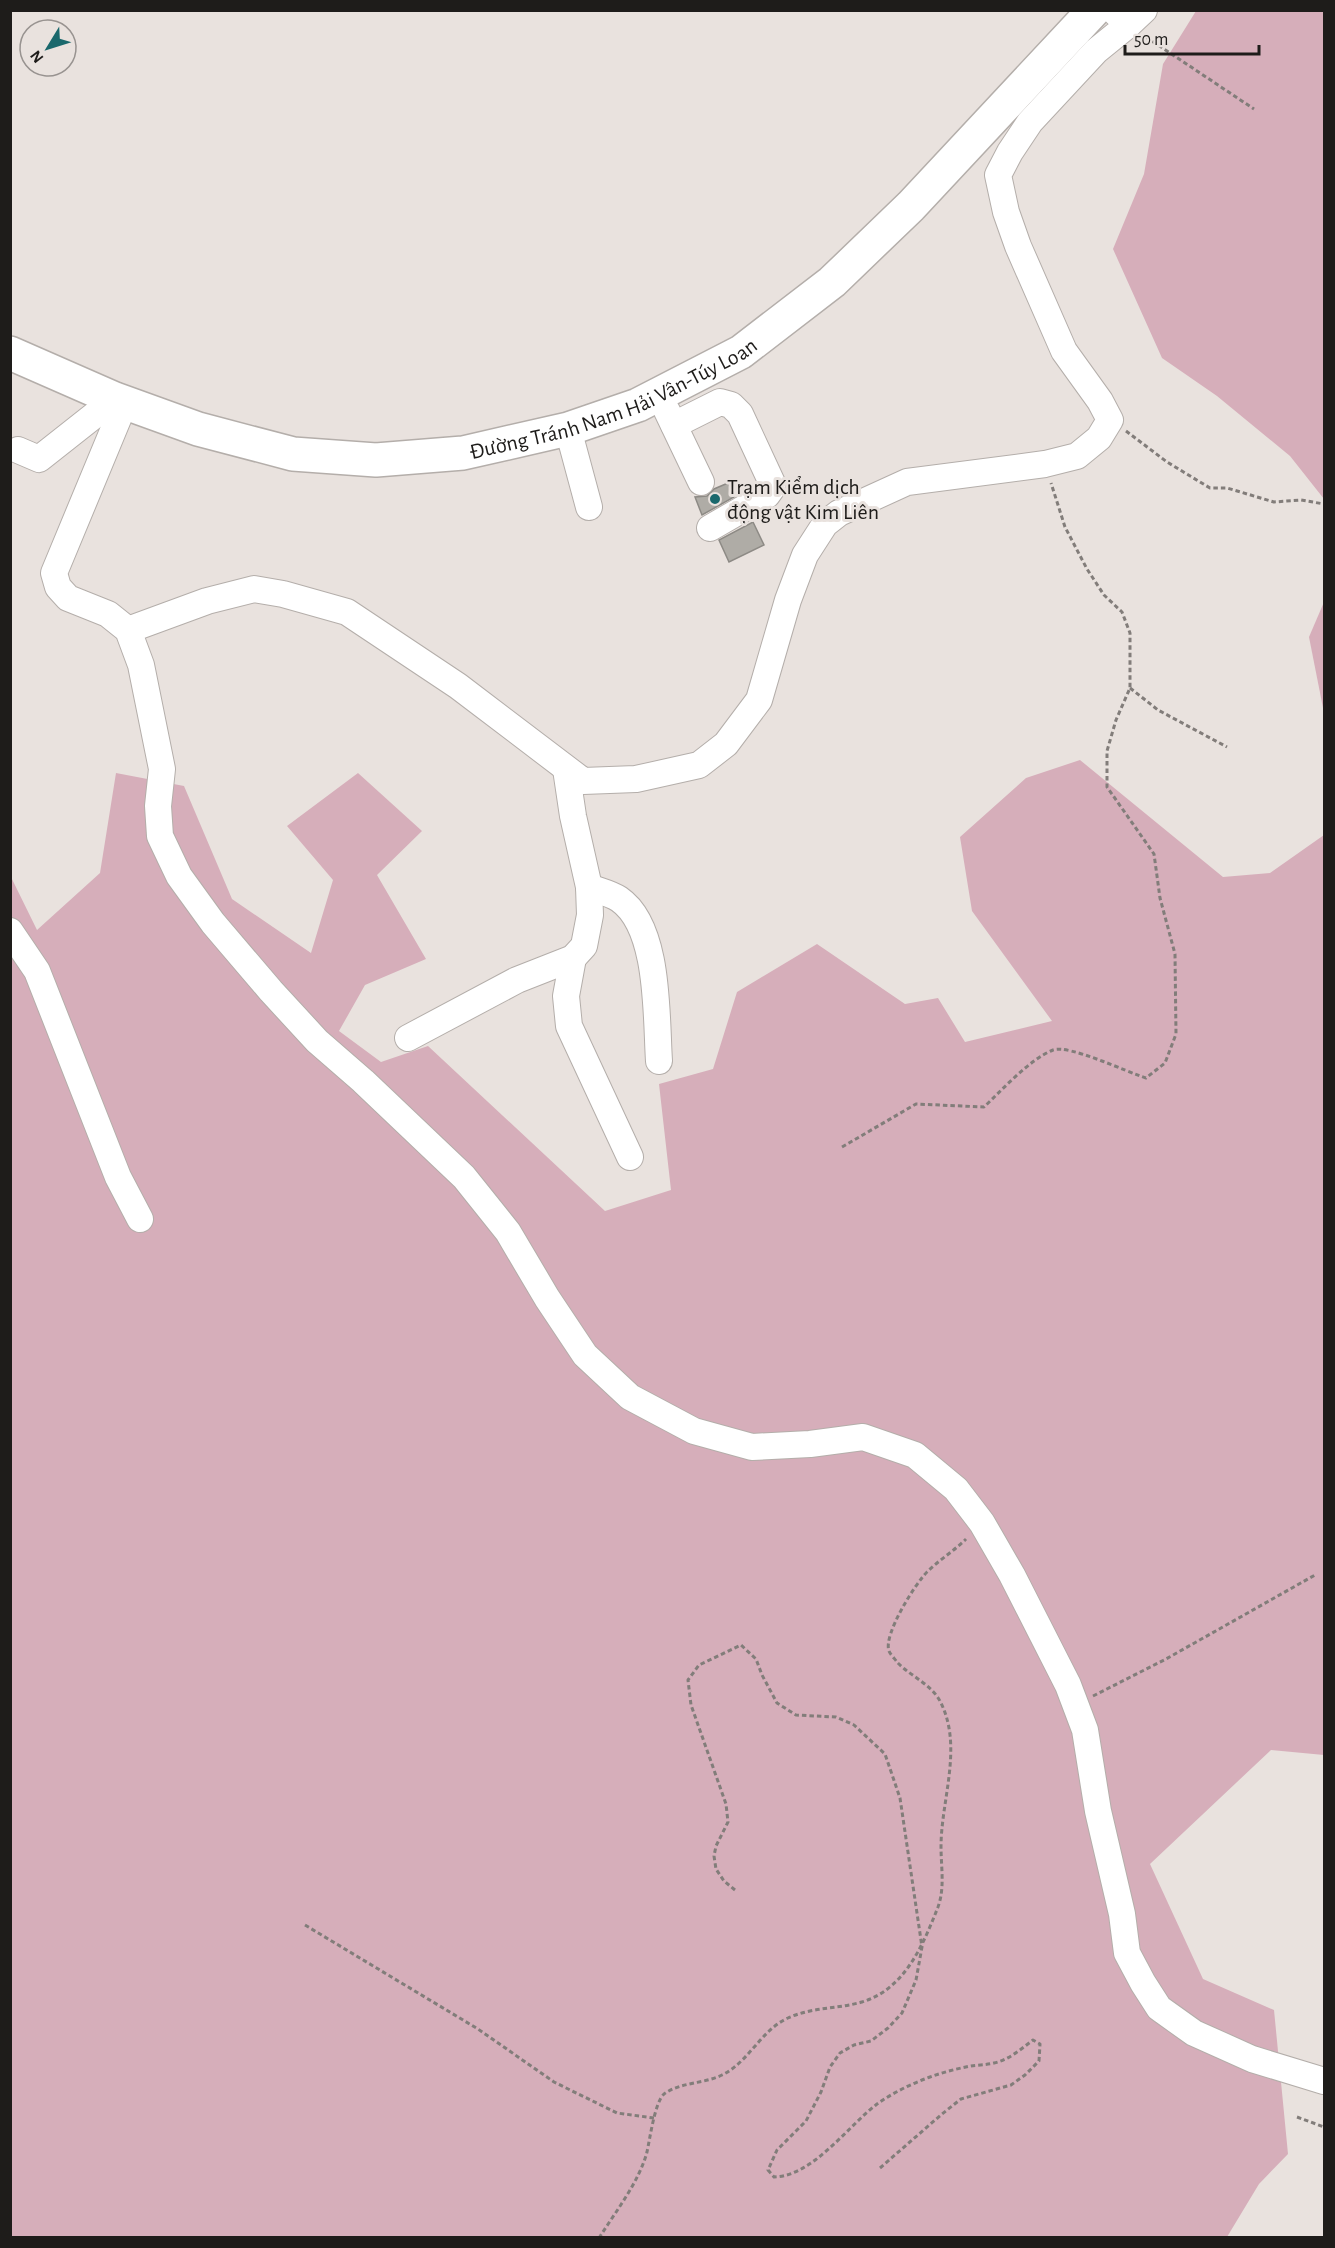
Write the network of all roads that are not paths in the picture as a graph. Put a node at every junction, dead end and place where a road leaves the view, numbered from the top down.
1 (1094, 10) edge
2 (1128, 15) edge
3 (10, 353) edge
4 (659, 394) junction
5 (120, 400) junction
6 (674, 425) junction
7 (568, 429) junction
8 (18, 450) dead end
9 (701, 482) dead end
10 (589, 507) dead end
11 (710, 528) dead end
12 (128, 630) junction
13 (566, 769) junction
14 (589, 887) junction
15 (10, 931) edge
16 (573, 958) junction
17 (408, 1038) dead end
18 (659, 1061) dead end
19 (630, 1157) dead end
20 (140, 1219) dead end
21 (1324, 2081) edge

1 - 4 highway, Đường Tránh Nam Hải Vân-Túy Loan
2 - 13 street
3 - 5 highway, Đường Tránh Nam Hải Vân-Túy Loan
4 - 6 street
4 - 7 highway, Đường Tránh Nam Hải Vân-Túy Loan
5 - 7 highway, Đường Tránh Nam Hải Vân-Túy Loan
5 - 8 street
5 - 12 street
6 - 9 street
6 - 11 street
7 - 10 street
12 - 13 street
12 - 21 street
13 - 14 street
14 - 16 street
14 - 18 street
15 - 20 street
16 - 17 street
16 - 19 street

